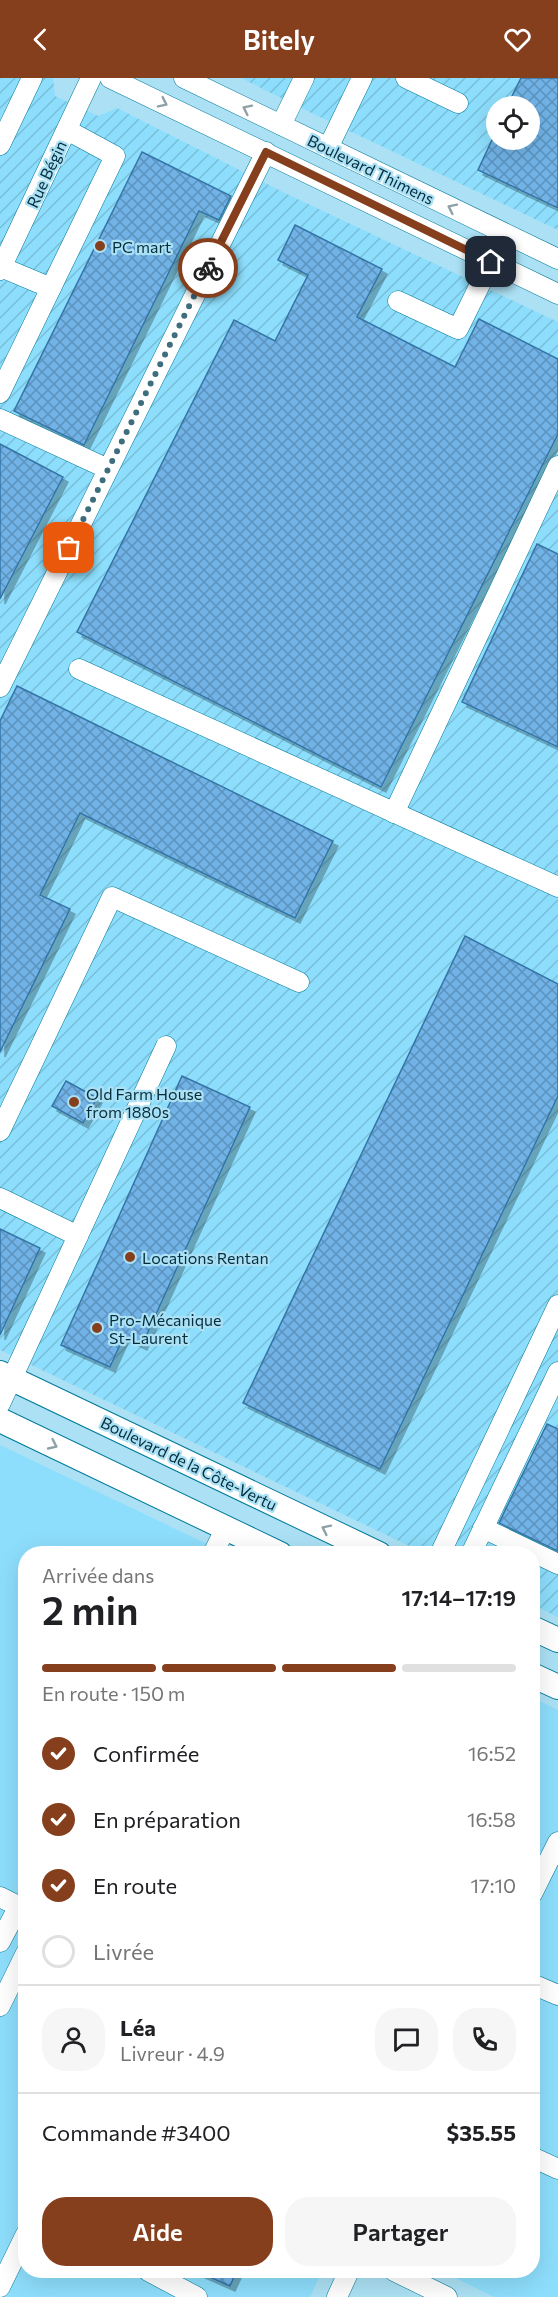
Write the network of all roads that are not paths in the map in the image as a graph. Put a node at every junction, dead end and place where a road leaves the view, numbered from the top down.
1 (32, 78) edge
2 (92, 78) edge
3 (110, 78) edge
4 (184, 78) edge
5 (304, 78) edge
6 (362, 78) edge
7 (406, 78) edge
8 (458, 103) dead end
9 (281, 125) junction
10 (67, 130) junction
11 (310, 139) junction
12 (0, 145) edge
13 (328, 148) junction
14 (266, 152) junction
15 (296, 168) junction
16 (505, 234) junction
17 (558, 259) edge
18 (491, 262) junction
19 (1, 269) edge
20 (51, 288) junction
21 (558, 294) edge
22 (398, 301) dead end
23 (0, 393) edge
24 (0, 418) edge
25 (558, 466) edge
26 (108, 469) junction
27 (79, 669) dead end
28 (0, 687) edge
29 (394, 813) junction
30 (558, 887) edge
31 (298, 982) dead end
32 (166, 1046) dead end
33 (0, 1131) edge
34 (0, 1198) edge
35 (78, 1236) junction
36 (558, 1305) edge
37 (558, 1372) edge
38 (6, 1376) edge
39 (553, 1396) edge
40 (0, 1404) edge
41 (0, 1420) edge
42 (225, 1527) junction
43 (483, 1528) junction
44 (217, 1546) edge
45 (264, 1546) edge
46 (362, 1546) edge
47 (444, 1546) edge
48 (475, 1546) edge
49 (520, 1546) edge
50 (540, 1555) edge
51 (558, 1564) edge
52 (540, 1632) edge
53 (558, 1640) edge
54 (540, 1679) edge
55 (558, 1687) edge
56 (558, 1842) edge
57 (540, 1879) edge
58 (0, 1897) edge
59 (18, 1906) edge
60 (18, 1914) edge
61 (0, 1942) edge
62 (18, 1970) edge
63 (540, 1987) edge
64 (558, 1995) edge
65 (0, 2006) edge
66 (540, 2161) edge
67 (558, 2169) edge
68 (18, 2250) edge
69 (161, 2278) edge
70 (346, 2278) edge
71 (408, 2278) edge
72 (0, 2287) edge
73 (197, 2297) edge
74 (337, 2297) edge
75 (447, 2297) edge

1 - 12 street
2 - 10 street, Rue Bégin
3 -> 14 street, Boulevard Thimens
9 -> 4 street, Boulevard Thimens
5 - 9 street
6 - 13 street
7 - 8 street
9 - 11 street, Boulevard Thimens
10 - 19 street, Rue Bégin
10 - 20 street
11 - 13 street, Boulevard Thimens
11 - 15 street
16 -> 13 street, Boulevard Thimens
14 - 15 street, Boulevard Thimens
14 - 26 street
15 - 18 street, Boulevard Thimens
16 - 17 street, Boulevard Thimens
16 - 18 street
18 - 21 street, Boulevard Thimens
18 - 22 street
19 - 20 street
20 - 23 street
24 - 26 street
25 - 29 street
26 - 28 street
27 - 29 street
29 - 30 street
31 - 33 street
32 - 35 street
34 - 35 street
35 - 38 street
36 - 47 street
37 - 39 street
38 - 40 street
46 -> 38 main road, Boulevard de la Côte-Vertu
39 - 43 street
41 -> 42 main road
42 - 44 street
42 - 45 main road
43 - 48 street
43 - 49 street
50 - 51 street
52 - 53 main road
54 - 55 main road
56 - 57 street
58 - 59 street
60 - 61 street
62 - 65 street
63 - 64 street
66 - 67 street
68 - 72 street
69 - 73 street
70 - 74 street
71 - 75 street

